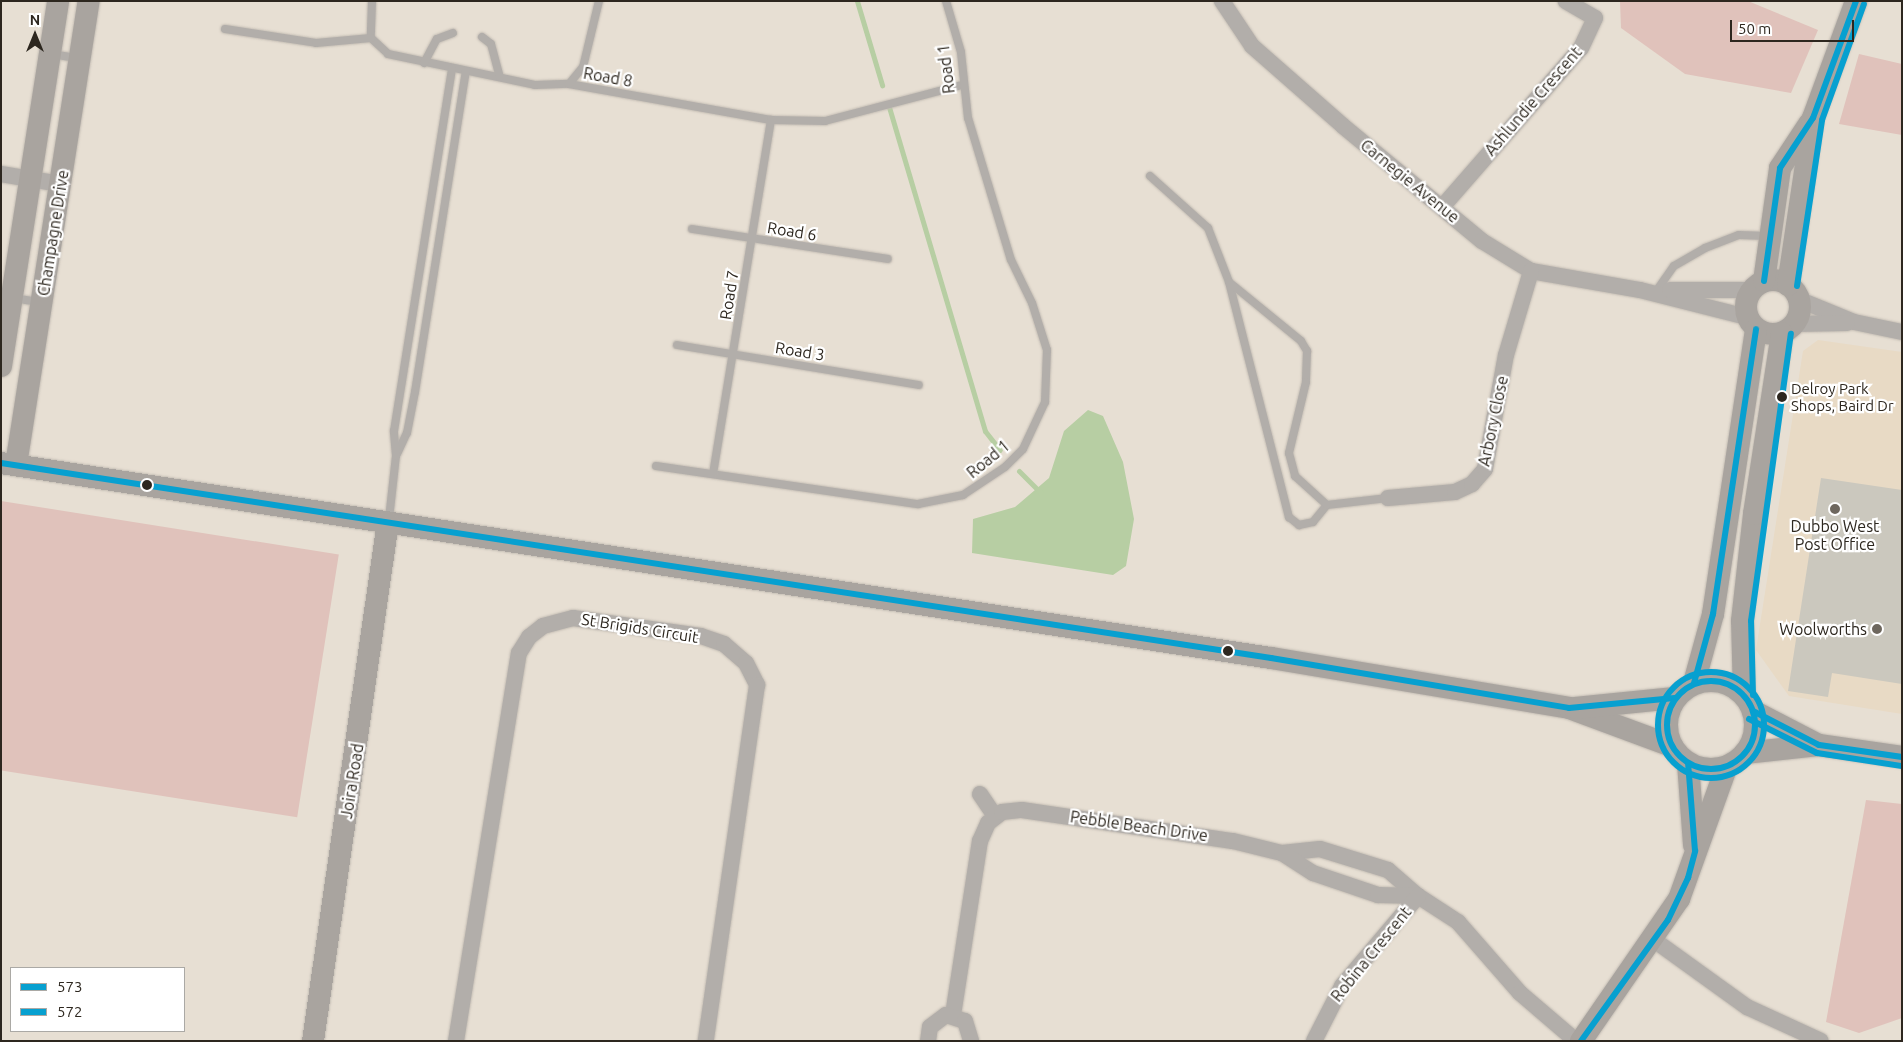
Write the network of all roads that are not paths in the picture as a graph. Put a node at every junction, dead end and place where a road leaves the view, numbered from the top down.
1 (58, 1) edge
2 (89, 1) edge
3 (372, 1) edge
4 (599, 1) edge
5 (946, 1) edge
6 (1222, 1) edge
7 (1565, 1) edge
8 (1856, 1) edge
9 (225, 29) dead end
10 (453, 33) dead end
11 (482, 37) dead end
12 (371, 38) junction
13 (49, 53) junction
14 (80, 58) junction
15 (424, 63) junction
16 (452, 69) junction
17 (466, 71) junction
18 (500, 77) junction
19 (569, 84) junction
20 (962, 85) junction
21 (1813, 118) junction
22 (771, 120) junction
23 (1, 174) edge
24 (1150, 176) dead end
25 (29, 179) junction
26 (60, 184) junction
27 (1443, 206) junction
28 (692, 229) dead end
29 (1770, 236) junction
30 (752, 238) junction
31 (888, 259) dead end
32 (1530, 271) junction
33 (1229, 282) junction
34 (1757, 286) junction
35 (1640, 290) junction
36 (1657, 290) junction
37 (1794, 292) junction
38 (11, 298) junction
39 (42, 302) junction
40 (1854, 322) junction
41 (1752, 323) junction
42 (1788, 329) junction
43 (1902, 332) edge
44 (677, 345) dead end
45 (733, 354) junction
46 (1, 366) edge
47 (919, 385) dead end
48 (400, 389) junction
49 (415, 392) junction
50 (396, 456) junction
51 (9, 464) edge
52 (656, 466) dead end
53 (713, 474) junction
54 (1388, 498) joint
55 (1327, 505) junction
56 (388, 522) junction
57 (1694, 684) junction
58 (1675, 698) junction
59 (1748, 703) junction
60 (1569, 708) junction
61 (1819, 745) junction
62 (1672, 746) junction
63 (1902, 757) edge
64 (1736, 759) junction
65 (1688, 763) junction
66 (980, 794) dead end
67 (995, 816) junction
68 (1695, 851) junction
69 (1282, 853) junction
70 (1418, 896) junction
71 (1654, 940) junction
72 (953, 1015) junction
73 (976, 1040) edge
74 (313, 1041) edge
75 (456, 1041) edge
76 (706, 1041) edge
77 (928, 1041) edge
78 (1314, 1041) edge
79 (1576, 1041) edge
80 (1581, 1041) edge
81 (1821, 1041) edge

1 - 13 street, Champagne Drive
2 - 14 street, Champagne Drive
3 - 12 lane
4 - 19 lane
5 - 20 lane, Road 1
6 - 27 street, Carnegie Avenue
7 - 27 street, Ashlundie Crescent
8 - 21 street
9 - 12 lane
10 - 15 lane
11 - 18 lane
12 - 15 lane, Road 8
13 - 14 lane
13 - 25 street, Champagne Drive
14 - 26 street, Champagne Drive
15 - 16 lane, Road 8
16 - 17 lane, Road 8
16 - 48 lane
17 - 18 lane, Road 8
17 - 49 lane
18 - 19 lane, Road 8
19 - 22 lane, Road 8
20 - 22 lane, Road 8
20 - 53 lane, Road 1
21 - 29 street
21 - 37 street
22 - 30 lane, Road 7
23 - 25 street
24 - 33 lane
25 - 26 street
25 - 38 street, Champagne Drive
26 - 39 street, Champagne Drive
27 - 32 street, Carnegie Avenue
28 - 30 lane, Road 6
29 - 34 street
29 - 36 lane
30 - 31 lane, Road 6
30 - 45 lane, Road 7
32 - 35 street, Carnegie Avenue
32 - 54 street, Arbory Close
33 - 55 lane
33 - 55 lane
34 - 36 street, Carnegie Avenue
34 - 37 street
34 - 41 street
35 - 36 street, Carnegie Avenue
35 - 41 street, Carnegie Avenue
37 - 40 street
37 - 42 street
38 - 39 lane
38 - 46 street, Champagne Drive
39 - 51 street, Champagne Drive
40 - 42 street
40 - 43 street
41 - 42 street
41 - 57 street
42 - 59 street
44 - 45 lane, Road 3
45 - 47 lane, Road 3
45 - 53 lane, Road 7
48 - 49 lane
48 - 50 lane
49 - 50 lane
50 - 56 lane
51 - 56 street
52 - 53 lane, Road 1
54 - 55 lane
56 - 60 street
56 - 74 street, Joira Road
57 - 58 street
57 - 59 street
58 - 60 street
58 - 62 street
59 - 61 street
59 - 64 street
60 - 62 street
61 - 63 street
61 - 64 street
62 - 65 street
64 - 65 street
64 - 68 street
65 - 68 street
66 - 67 street
67 - 69 street, Pebble Beach Drive
67 - 72 street
68 - 71 street
69 - 70 street, Pebble Beach Drive
69 - 70 street, Pebble Beach Drive
70 - 78 street, Robina Crescent
70 - 79 street, Pebble Beach Drive
71 - 80 street
71 - 81 street
72 - 73 street
72 - 77 street
75 - 76 street, St Brigids Circuit

